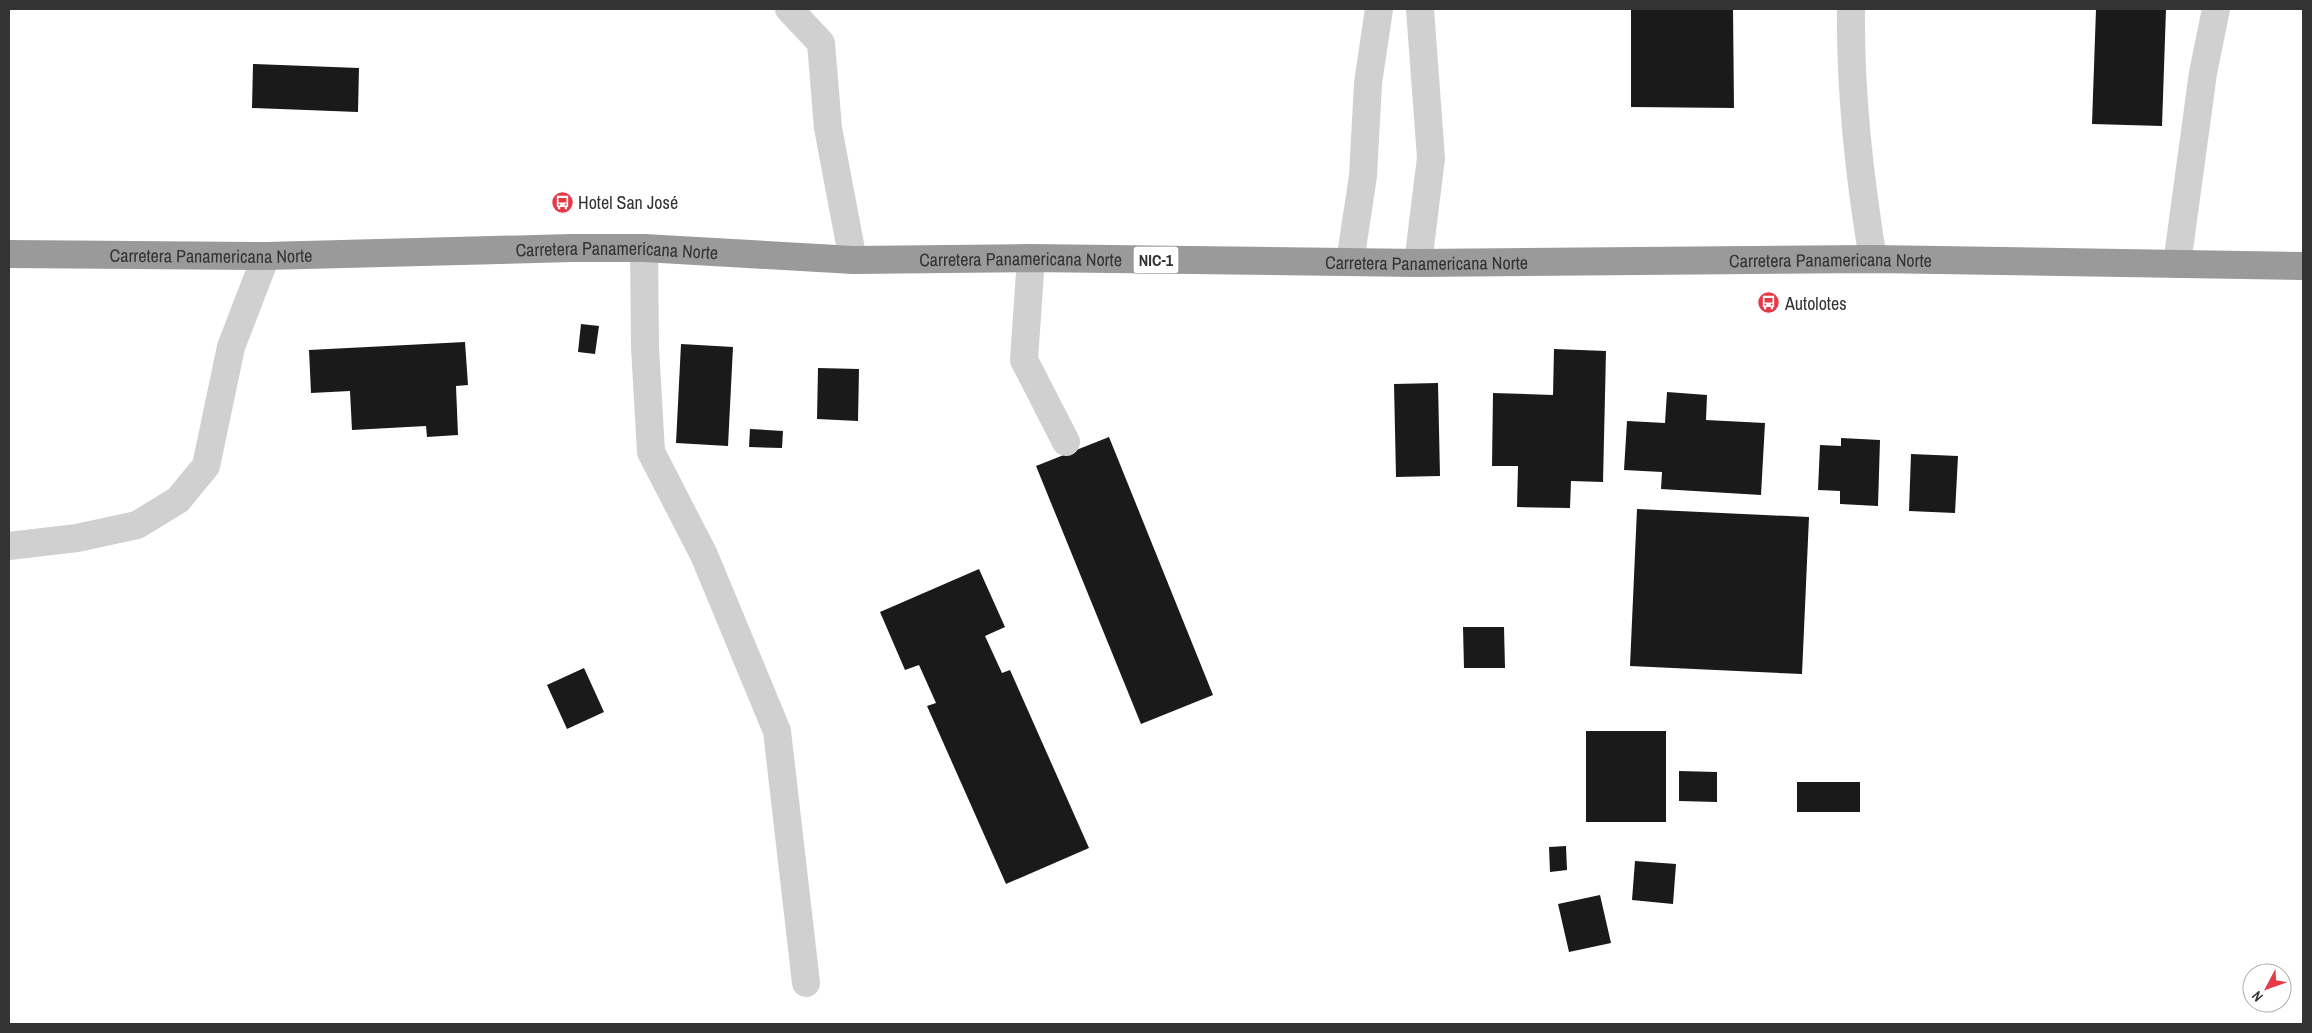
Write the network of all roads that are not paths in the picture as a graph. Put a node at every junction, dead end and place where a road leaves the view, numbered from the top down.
1 (789, 9) edge
2 (1379, 9) edge
3 (1420, 9) edge
4 (1851, 9) edge
5 (2216, 9) edge
6 (644, 248) junction
7 (9, 254) edge
8 (266, 256) junction
9 (1031, 258) junction
10 (1873, 259) junction
11 (853, 260) junction
12 (1350, 262) junction
13 (1418, 263) junction
14 (2177, 264) junction
15 (2303, 266) edge
16 (1066, 442) dead end
17 (9, 546) edge
18 (806, 983) dead end

1 - 11 street
2 - 12 street
3 - 13 street
4 - 10 street
5 - 14 street
6 - 8 highway, Carretera Panamericana Norte / NIC-1
6 - 11 highway, Carretera Panamericana Norte / NIC-1
6 - 18 street
7 - 8 highway, Carretera Panamericana Norte / NIC-1
8 - 17 street
9 - 11 highway, Carretera Panamericana Norte / NIC-1
9 - 12 highway, Carretera Panamericana Norte / NIC-1
9 - 16 street
10 - 13 highway, Carretera Panamericana Norte / NIC-1
10 - 14 highway, Carretera Panamericana Norte / NIC-1
12 - 13 highway, Carretera Panamericana Norte / NIC-1
14 - 15 highway, Carretera Panamericana Norte / NIC-1

